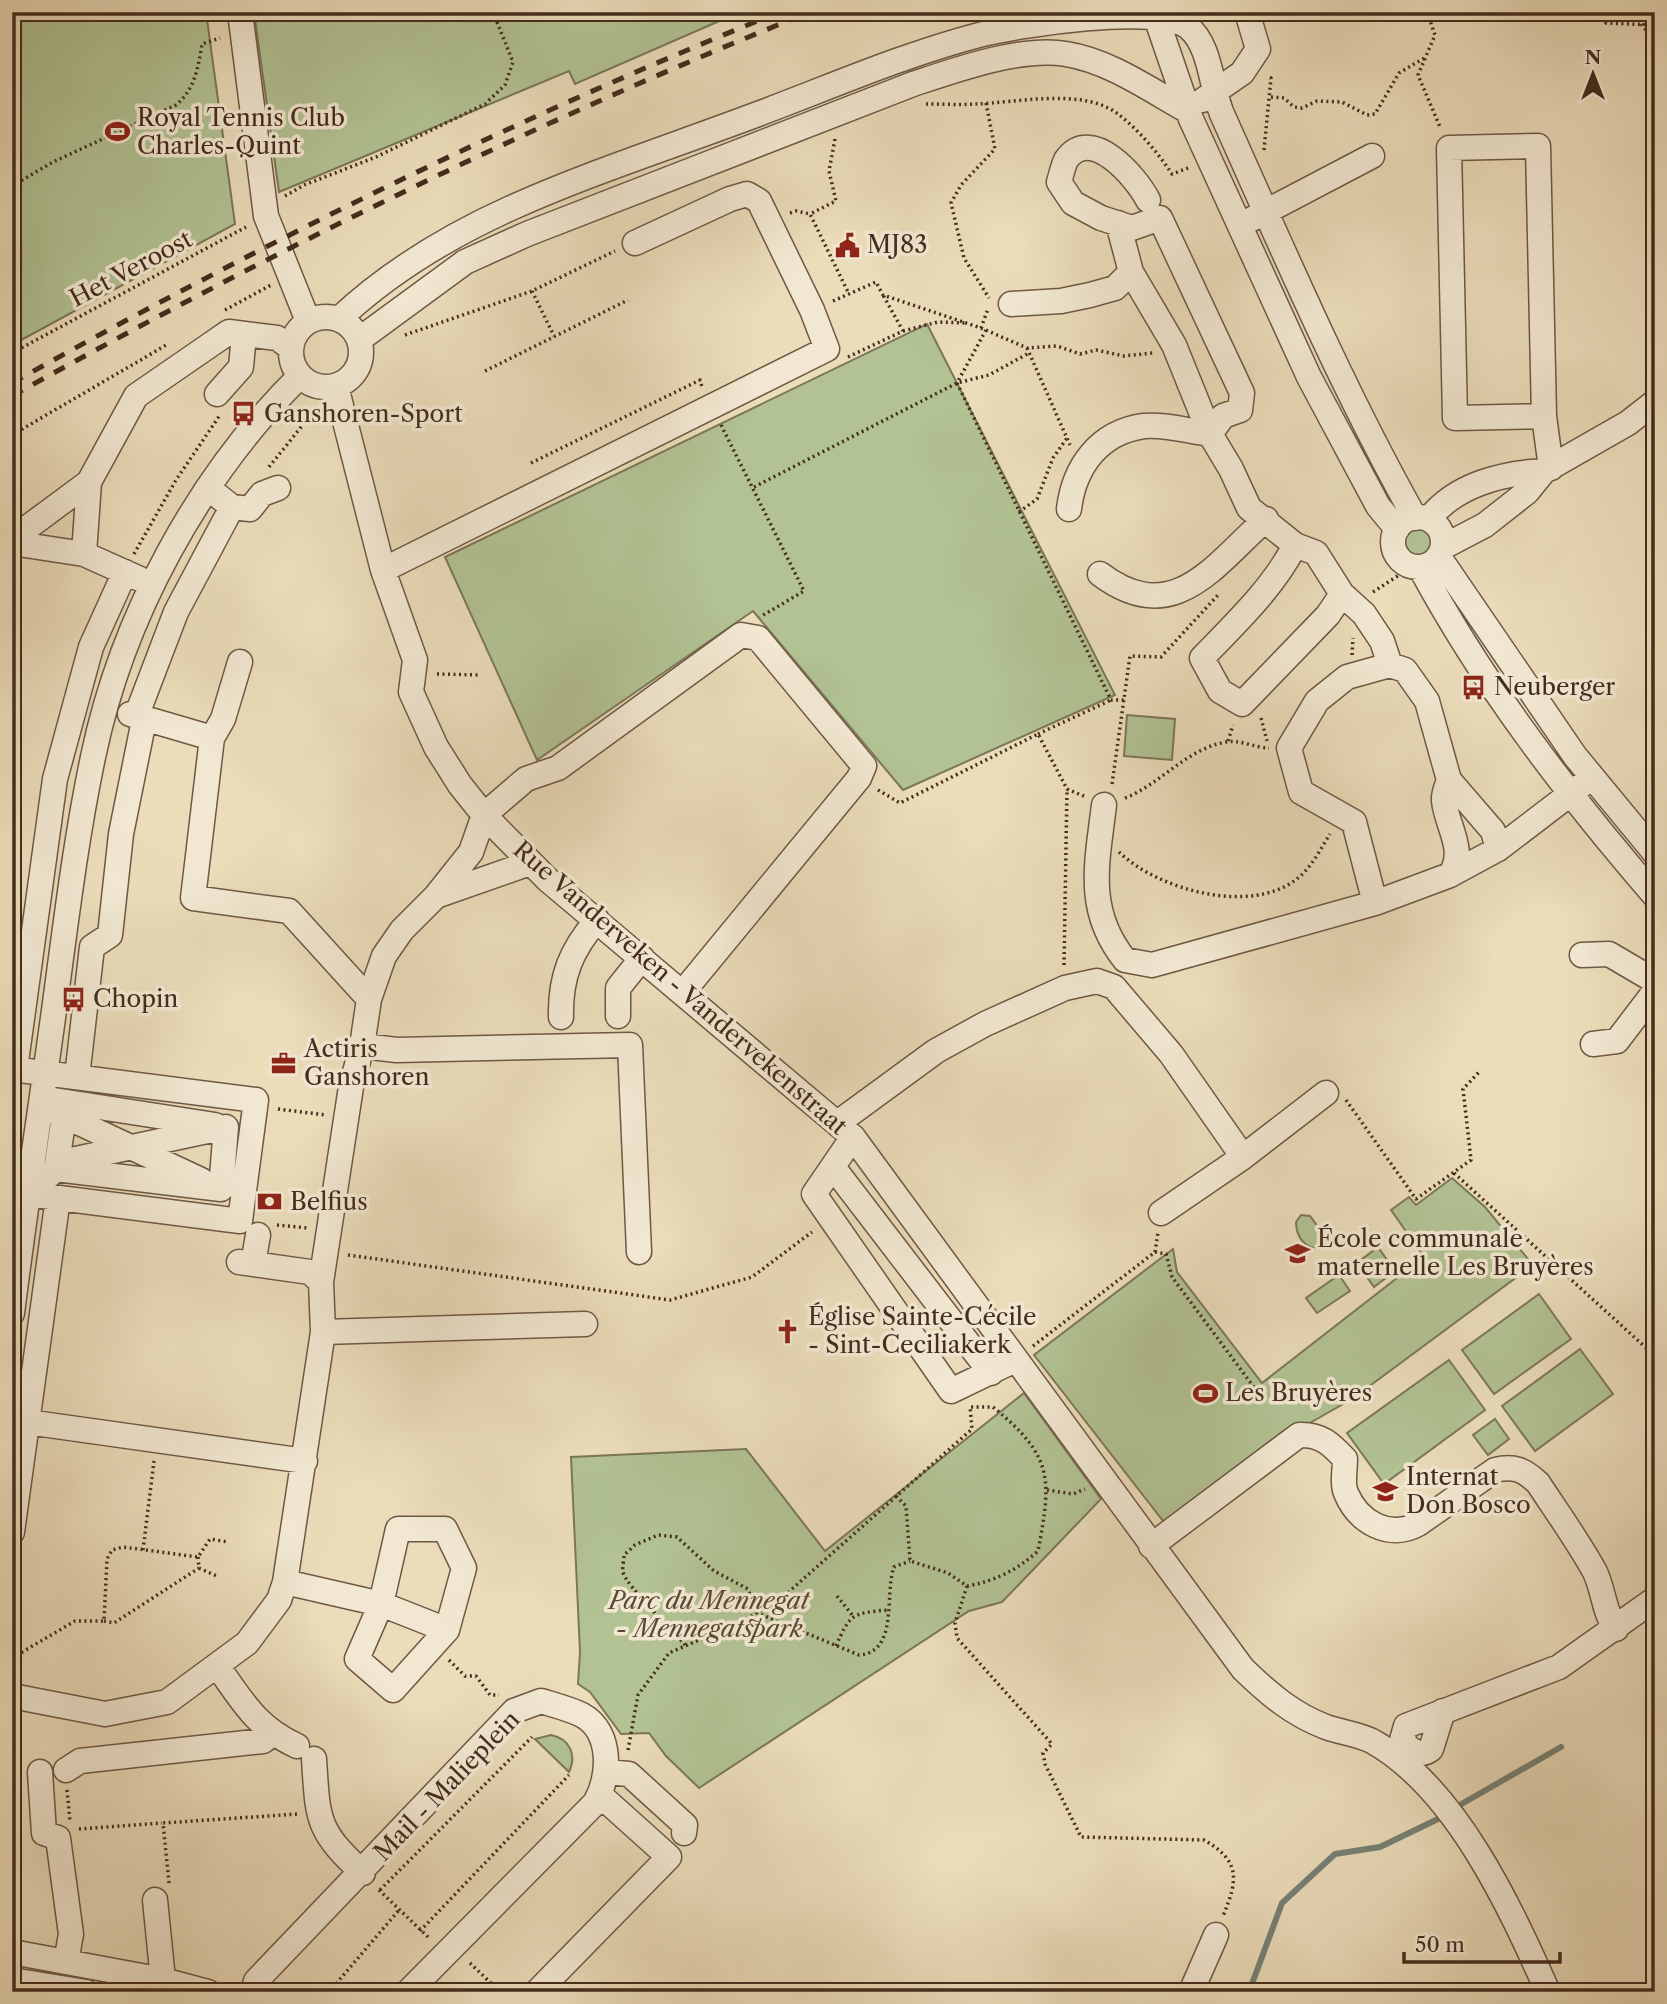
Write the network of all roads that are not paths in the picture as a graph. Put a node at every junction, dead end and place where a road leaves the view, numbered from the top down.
1 (1247, 12) edge
2 (1156, 17) junction
3 (242, 24) edge
4 (1214, 91) junction
5 (1188, 111) junction
6 (1372, 156) dead end
7 (1147, 200) dead end
8 (1266, 212) junction
9 (1118, 223) junction
10 (1239, 226) junction
11 (627, 246) road end
12 (1131, 272) junction
13 (1011, 304) dead end
14 (340, 318) junction
15 (308, 321) junction
16 (244, 334) junction
17 (360, 339) junction
18 (210, 345) junction
19 (290, 348) junction
20 (300, 376) junction
21 (336, 386) junction
22 (1655, 402) edge
23 (1544, 416) junction
24 (1210, 435) junction
25 (1547, 470) junction
26 (272, 479) road end
27 (89, 482) junction
28 (208, 488) junction
29 (232, 507) junction
30 (1069, 509) dead end
31 (1266, 519) junction
32 (1413, 522) junction
33 (12, 541) edge
34 (1295, 545) junction
35 (84, 554) junction
36 (1428, 559) junction
37 (383, 570) junction
38 (125, 572) junction
39 (1100, 574) dead end
40 (154, 585) junction
41 (1348, 600) junction
42 (240, 662) dead end
43 (1390, 665) junction
44 (106, 706) junction
45 (141, 717) junction
46 (212, 738) junction
47 (1591, 778) junction
48 (1449, 780) junction
49 (1570, 794) junction
50 (1107, 804) road end
51 (484, 815) junction
52 (1498, 849) junction
53 (1655, 853) edge
54 (530, 863) junction
55 (1450, 875) junction
56 (436, 896) junction
57 (1655, 897) edge
58 (1375, 903) junction
59 (597, 920) junction
60 (1582, 955) dead end
61 (642, 958) junction
62 (1655, 981) edge
63 (1655, 991) edge
64 (683, 992) junction
65 (369, 999) junction
66 (618, 1016) dead end
67 (561, 1017) dead end
68 (1592, 1044) dead end
69 (362, 1046) junction
70 (13, 1069) edge
71 (45, 1073) junction
72 (76, 1077) junction
73 (1326, 1093) road end
74 (255, 1103) junction
75 (59, 1105) junction
76 (226, 1127) junction
77 (846, 1130) junction
78 (134, 1149) junction
79 (1244, 1157) junction
80 (56, 1166) junction
81 (833, 1167) junction
82 (221, 1189) junction
83 (20, 1193) edge
84 (58, 1198) junction
85 (1161, 1213) road end
86 (249, 1228) junction
87 (639, 1252) dead end
88 (321, 1282) junction
89 (12, 1313) edge
90 (585, 1324) dead end
91 (323, 1332) junction
92 (1015, 1360) junction
93 (991, 1373) junction
94 (20, 1421) edge
95 (305, 1461) junction
96 (12, 1532) edge
97 (1151, 1546) junction
98 (285, 1582) junction
99 (1655, 1599) edge
100 (381, 1604) junction
101 (1616, 1629) junction
102 (447, 1630) junction
103 (218, 1667) junction
104 (12, 1696) edge
105 (1443, 1711) dead end
106 (272, 1734) junction
107 (66, 1770) road end
108 (40, 1772) dead end
109 (604, 1775) junction
110 (684, 1833) dead end
111 (371, 1882) junction
112 (162, 1895) road end
113 (1216, 1935) road end
114 (12, 1952) edge
115 (66, 1962) junction
116 (12, 1980) edge
117 (177, 1986) edge
118 (86, 1992) edge
119 (208, 1992) edge
120 (253, 1992) edge
121 (408, 1992) edge
122 (537, 1992) edge
123 (1191, 1992) edge
124 (1548, 1992) edge

1 - 4 street
2 - 4 street
2 - 5 street
2 - 14 street
3 - 15 street
4 - 5 street
4 - 8 street
5 - 10 street
5 - 17 street
6 - 8 street
7 - 9 street
8 - 10 street
8 - 32 street
9 - 12 street
9 - 24 street
10 - 32 street
11 - 37 street
12 - 13 street
12 - 24 street
14 - 15 street
14 - 17 street
15 - 19 street
16 - 18 street
16 - 18 street
16 - 19 street
17 - 21 street
18 - 27 street
19 - 20 street
20 - 21 street
20 - 28 street
21 - 37 street, Rue Vanderveken - Vandervekenstraat
22 - 25 street
23 - 23 street
23 - 25 street
24 - 30 street
24 - 31 street
25 - 32 street
25 - 36 street
26 - 29 street
27 - 33 street
27 - 35 street
28 - 29 street
28 - 40 street
29 - 45 street
31 - 34 street
31 - 39 street
32 - 36 street
32 - 36 street
33 - 35 street
34 - 41 street
34 - 41 street
35 - 38 street
36 - 47 street
36 - 49 street
37 - 51 street, Rue Vanderveken - Vandervekenstraat
38 - 40 street
38 - 70 street
40 - 44 street
41 - 43 street
42 - 46 street
43 - 48 street
43 - 58 street
44 - 45 street
44 - 71 street
45 - 46 street
45 - 72 street
46 - 65 street
47 - 49 street
47 - 53 street
48 - 52 street
48 - 55 street
49 - 52 street
49 - 57 street
50 - 58 street
51 - 54 street, Rue Vanderveken - Vandervekenstraat
51 - 56 street
51 - 64 street
52 - 55 street
54 - 56 street
54 - 59 street, Rue Vanderveken - Vandervekenstraat
55 - 58 street
56 - 65 street
59 - 61 street, Rue Vanderveken - Vandervekenstraat
59 - 67 street
60 - 62 street
61 - 64 street, Rue Vanderveken - Vandervekenstraat
61 - 66 street
63 - 68 street
64 - 77 street, Rue Vanderveken - Vandervekenstraat
65 - 69 street
69 - 87 street
69 - 88 street
70 - 71 street
71 - 72 street
71 - 83 street
72 - 74 street
73 - 79 street
74 - 76 street
74 - 86 street
75 - 76 street
75 - 78 street
75 - 80 street
76 - 78 street
76 - 82 street
77 - 79 street
77 - 81 street
77 - 92 street, Rue Vanderveken - Vandervekenstraat
78 - 80 street
78 - 82 street
79 - 85 street
80 - 82 street
80 - 83 street
81 - 93 street
81 - 93 street
82 - 86 street
83 - 84 street
83 - 89 street
84 - 86 street
84 - 94 street
86 - 88 street
88 - 91 street
90 - 91 street
91 - 95 street
92 - 93 street
92 - 97 street, Rue Vanderveken - Vandervekenstraat
94 - 95 street
94 - 96 street
95 - 98 street
97 - 101 street
97 - 124 street, Rue Vanderveken - Vandervekenstraat
98 - 100 street
98 - 103 street
99 - 101 street
100 - 102 street
100 - 102 street
100 - 102 street
101 - 105 street
103 - 104 street
103 - 106 street
106 - 107 street
106 - 111 street
108 - 115 street
109 - 110 street
109 - 111 street, Mail - Malieplein
109 - 121 street
109 - 122 street
111 - 120 street, Mail - Malieplein
112 - 117 street
113 - 123 street
114 - 115 street
115 - 117 street
116 - 118 street
117 - 119 street

